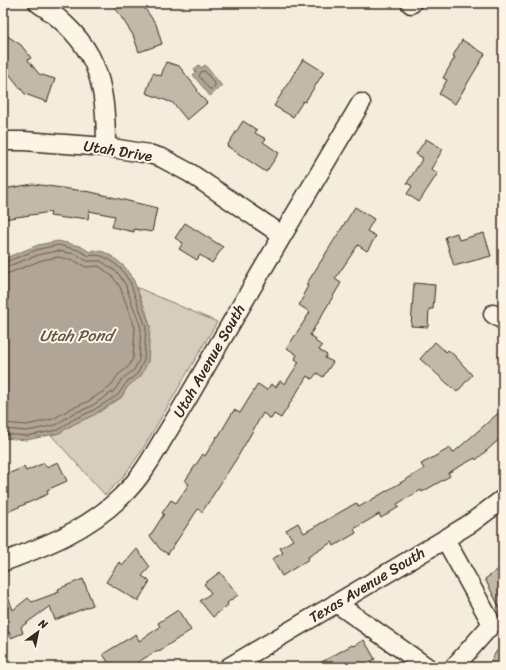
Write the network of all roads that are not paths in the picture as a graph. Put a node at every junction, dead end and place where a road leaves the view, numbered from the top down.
1 (38, 3) edge
2 (361, 103) dead end
3 (3, 141) edge
4 (106, 147) junction
5 (282, 235) junction
6 (503, 500) edge
7 (445, 539) junction
8 (3, 562) edge
9 (336, 603) junction
10 (229, 667) edge
11 (427, 667) edge
12 (454, 667) edge

1 - 4 street
2 - 5 street, Utah Avenue South
3 - 4 street, Utah Drive
4 - 5 street, Utah Drive
5 - 8 street, Utah Avenue South
6 - 7 street, Texas Avenue South
7 - 9 street, Texas Avenue South
7 - 12 street
9 - 10 street, Texas Avenue South
9 - 11 street

